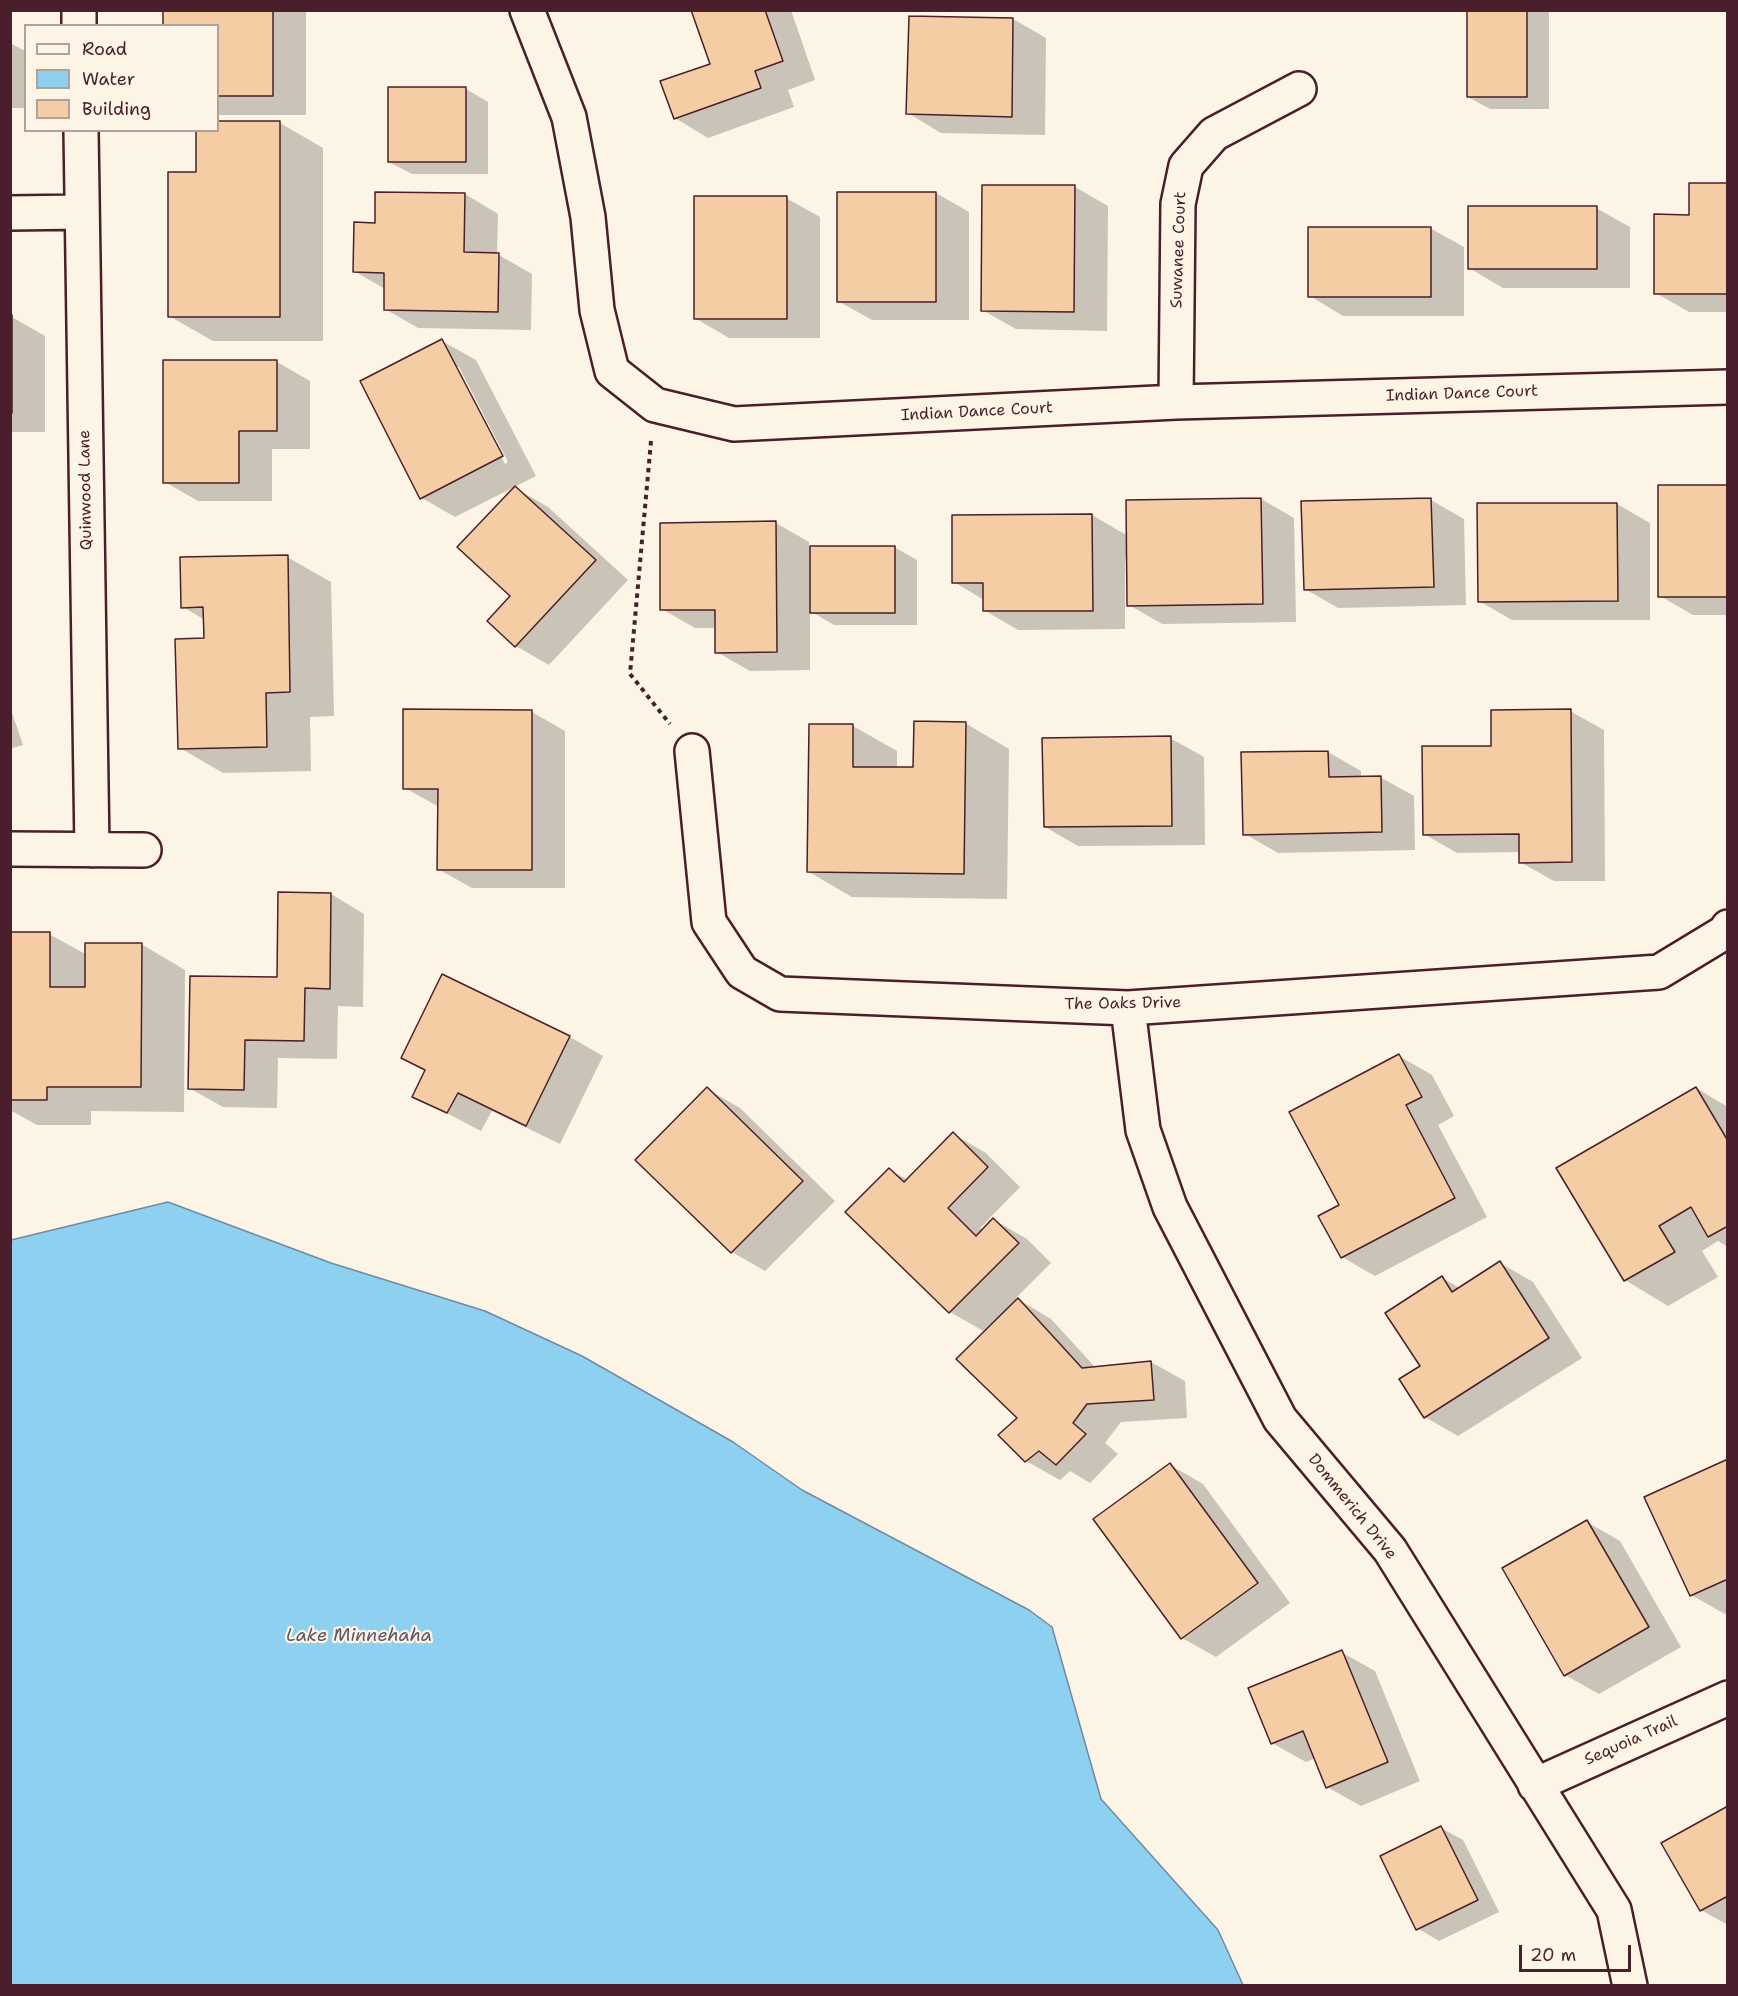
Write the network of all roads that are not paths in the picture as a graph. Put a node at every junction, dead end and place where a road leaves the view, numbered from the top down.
1 (527, 10) edge
2 (1299, 89) dead end
3 (81, 132) edge
4 (82, 212) junction
5 (10, 213) edge
6 (1728, 387) edge
7 (1176, 402) junction
8 (692, 751) road end
9 (10, 849) edge
10 (92, 850) junction
11 (144, 850) dead end
12 (1728, 927) edge
13 (1128, 1008) junction
14 (1728, 1698) edge
15 (1535, 1785) junction
16 (1630, 1986) edge

1 - 7 street, Indian Dance Court
2 - 7 street, Suwanee Court
3 - 4 street, Quinwood Lane
4 - 5 street
4 - 10 street, Quinwood Lane
6 - 7 street, Indian Dance Court
8 - 13 street, The Oaks Drive
9 - 10 street
10 - 11 street
12 - 13 street, The Oaks Drive
13 - 15 street, Dommerich Drive
14 - 15 street, Sequoia Trail
15 - 16 street, Dommerich Drive

